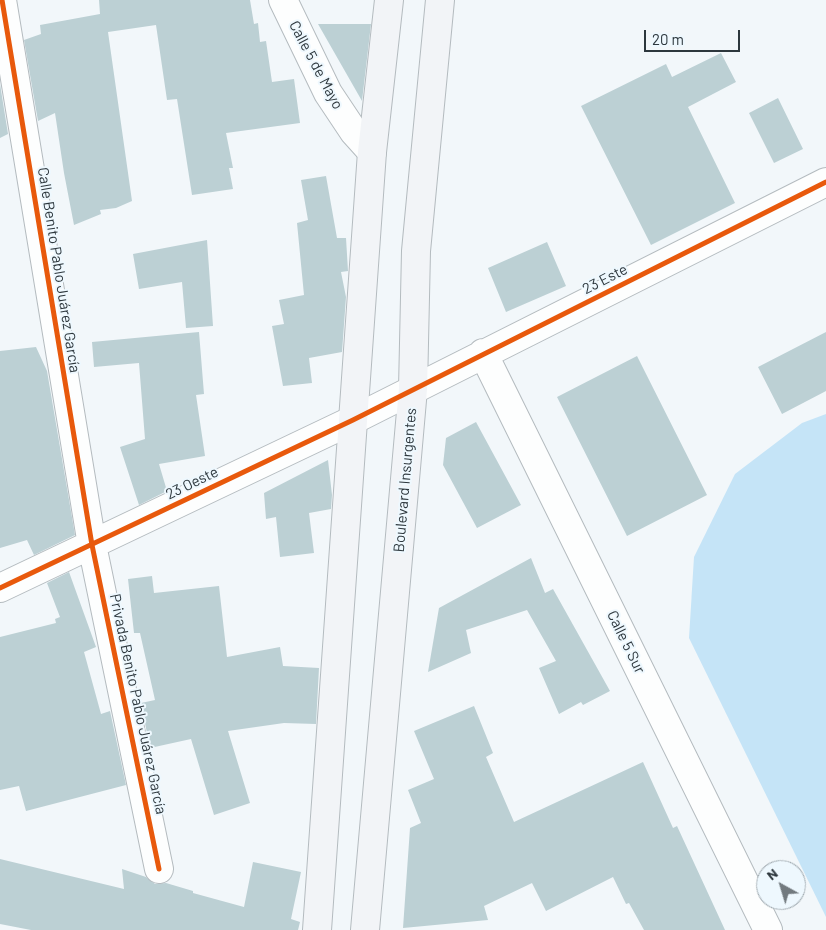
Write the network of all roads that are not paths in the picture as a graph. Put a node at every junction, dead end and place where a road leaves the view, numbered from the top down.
1 (2, 0) edge
2 (282, 0) edge
3 (389, 0) edge
4 (440, 0) edge
5 (372, 152) junction
6 (826, 182) edge
7 (483, 354) junction
8 (404, 393) junction
9 (352, 420) junction
10 (92, 544) junction
11 (0, 588) edge
12 (159, 869) dead end
13 (317, 930) edge
14 (365, 930) edge
15 (768, 930) edge

1 - 10 street, Calle Benito Pablo Juárez García
2 - 5 street, Calle 5 de Mayo
3 - 5 main road
4 - 8 main road, Boulevard Insurgentes
5 - 9 main road
6 - 7 street, 23 Este
7 - 8 street, 23 Este
7 - 15 street, Calle 5 Sur
8 - 9 street, 23 Oeste
8 - 14 main road, Boulevard Insurgentes
9 - 10 street, 23 Oeste
9 - 13 main road
10 - 11 street, 23 Oeste
10 - 12 street, Privada Benito Pablo Juárez García

